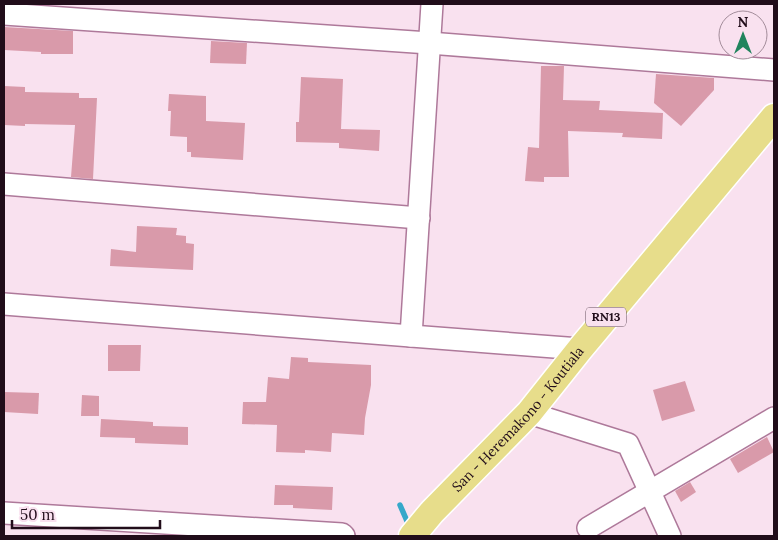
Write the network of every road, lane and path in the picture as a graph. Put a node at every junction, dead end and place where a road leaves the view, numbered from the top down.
1 (432, 4) edge
2 (4, 14) edge
3 (429, 43) junction
4 (774, 70) edge
5 (774, 116) edge
6 (4, 184) edge
7 (419, 218) junction
8 (4, 304) edge
9 (411, 336) junction
10 (580, 349) junction
11 (529, 413) junction
12 (774, 418) edge
13 (650, 492) junction
14 (4, 513) edge
15 (588, 528) dead end
16 (344, 536) edge
17 (412, 536) edge
18 (670, 536) edge

1 - 3 street
2 - 3 street
3 - 4 street
3 - 7 street
5 - 10 main road, San - Heremakono - Koutiala / RN13
6 - 7 street
7 - 9 street
8 - 9 street
9 - 10 street
10 - 11 main road, San - Heremakono - Koutiala / RN13
11 - 13 street
11 - 17 main road, San - Heremakono - Koutiala / RN13
12 - 13 street
13 - 15 street
13 - 18 street
14 - 16 street

